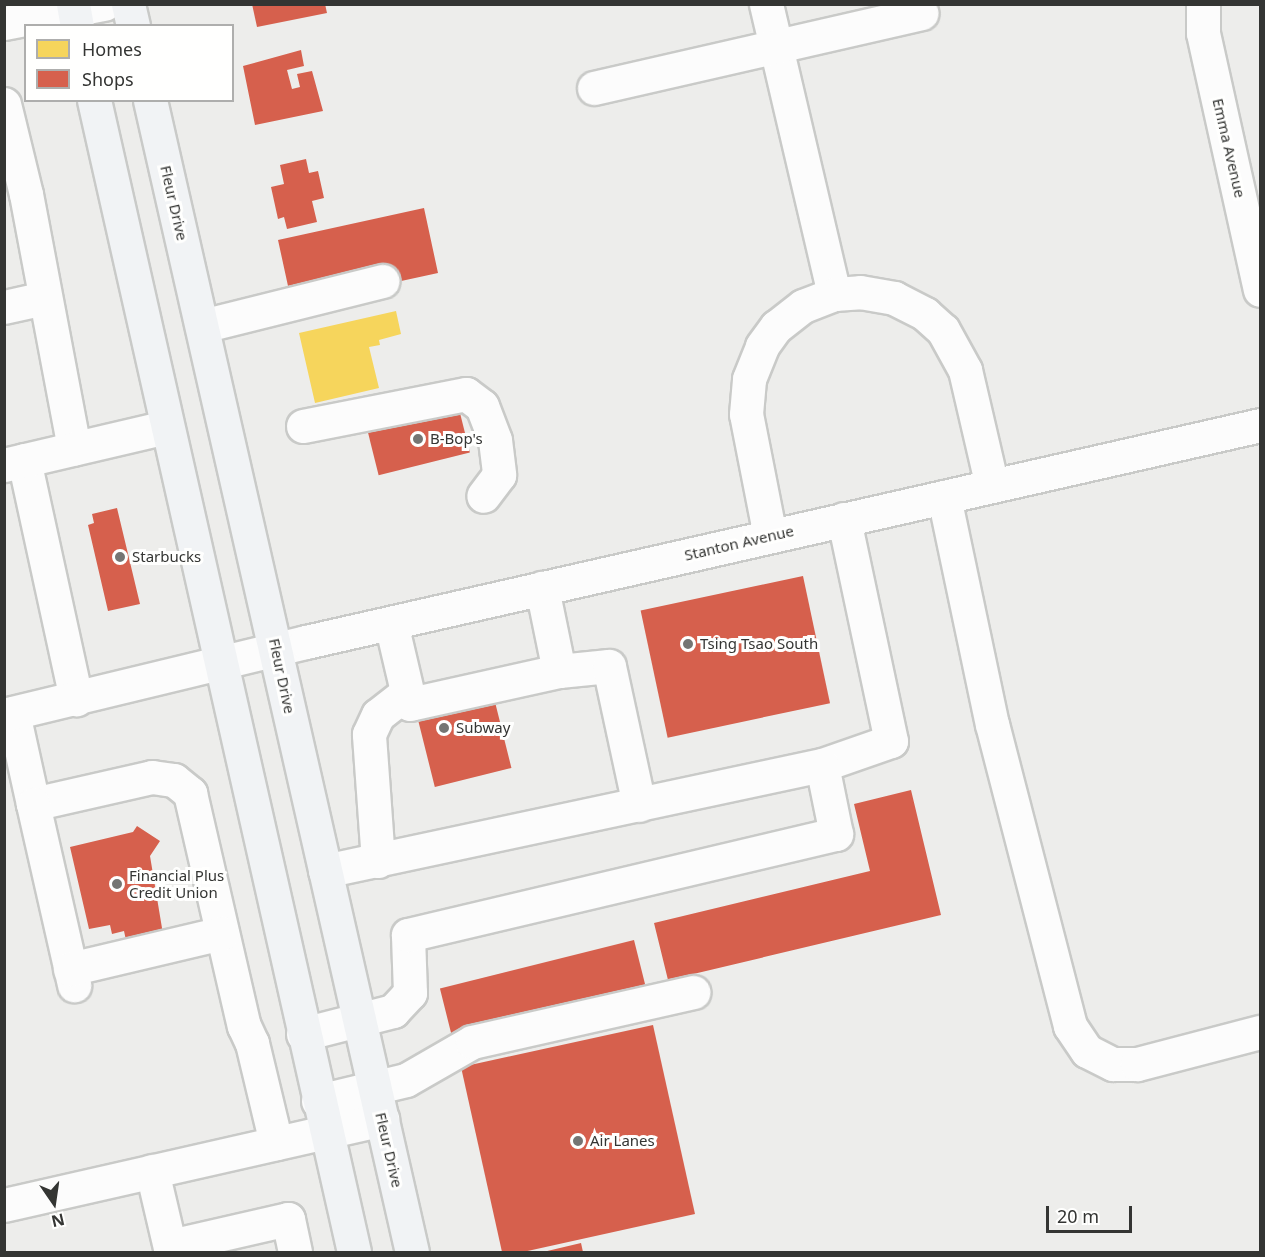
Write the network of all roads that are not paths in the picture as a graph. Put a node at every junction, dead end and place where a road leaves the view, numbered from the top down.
1 (128, 4) edge
2 (766, 4) edge
3 (1203, 4) edge
4 (82, 12) edge
5 (922, 13) dead end
6 (4, 23) edge
7 (133, 24) edge
8 (775, 47) junction
9 (594, 88) dead end
10 (94, 102) edge
11 (150, 102) edge
12 (4, 104) edge
13 (382, 281) dead end
14 (1260, 290) edge
15 (834, 294) junction
16 (45, 298) junction
17 (4, 307) edge
18 (202, 326) junction
19 (1260, 424) edge
20 (303, 426) dead end
21 (166, 427) junction
22 (74, 449) junction
23 (14, 463) edge
24 (992, 486) junction
25 (483, 496) dead end
26 (944, 497) junction
27 (843, 519) junction
28 (770, 536) junction
29 (542, 588) junction
30 (391, 622) junction
31 (276, 649) junction
32 (218, 662) junction
33 (559, 671) junction
34 (407, 692) junction
35 (76, 699) junction
36 (8, 714) edge
37 (822, 765) junction
38 (33, 804) junction
39 (639, 805) junction
40 (378, 861) junction
41 (325, 871) junction
42 (221, 926) junction
43 (162, 932) dead end
44 (126, 940) dead end
45 (70, 969) junction
46 (693, 992) dead end
47 (359, 1020) junction
48 (1260, 1032) edge
49 (303, 1034) junction
50 (375, 1088) junction
51 (318, 1101) junction
52 (382, 1119) junction
53 (325, 1132) junction
54 (276, 1143) junction
55 (152, 1171) junction
56 (4, 1205) edge
57 (170, 1249) edge
58 (295, 1252) edge
59 (354, 1252) edge
60 (412, 1252) edge

1 - 7 main road
2 - 8 street
3 - 14 street, Emma Avenue
4 - 6 street
5 - 8 street
8 - 9 street
8 - 15 street
10 - 21 main road
11 - 18 main road, Fleur Drive
12 - 16 street
13 - 18 street
15 - 24 street
15 - 28 street
16 - 17 street
16 - 22 street
18 - 31 main road, Fleur Drive
19 - 24 street, Stanton Avenue
20 - 25 street
21 - 22 street
21 - 32 main road
22 - 23 street
23 - 35 street
24 - 26 street, Stanton Avenue
26 - 27 street, Stanton Avenue
26 - 48 street
27 - 28 street, Stanton Avenue
27 - 37 street
28 - 29 street, Stanton Avenue
29 - 30 street, Stanton Avenue
29 - 33 street
30 - 31 street, Stanton Avenue
30 - 34 street
31 - 32 street, Stanton Avenue
31 - 41 main road, Fleur Drive
32 - 35 street, Stanton Avenue
32 - 49 main road
33 - 34 street
33 - 39 street
34 - 40 street
35 - 36 street, Stanton Avenue
36 - 38 street
37 - 39 street
37 - 47 street
38 - 42 street
38 - 45 street
39 - 40 street
40 - 41 street
41 - 47 main road, Fleur Drive
42 - 43 street
42 - 45 street
42 - 54 street
44 - 45 street
46 - 50 street
47 - 49 street
47 - 50 main road, Fleur Drive
49 - 51 main road
50 - 51 street
50 - 52 main road, Fleur Drive
51 - 53 main road
52 - 53 street
52 - 60 main road, Fleur Drive
53 - 54 street
53 - 59 main road
54 - 55 street
55 - 56 street
55 - 57 street
57 - 58 street

